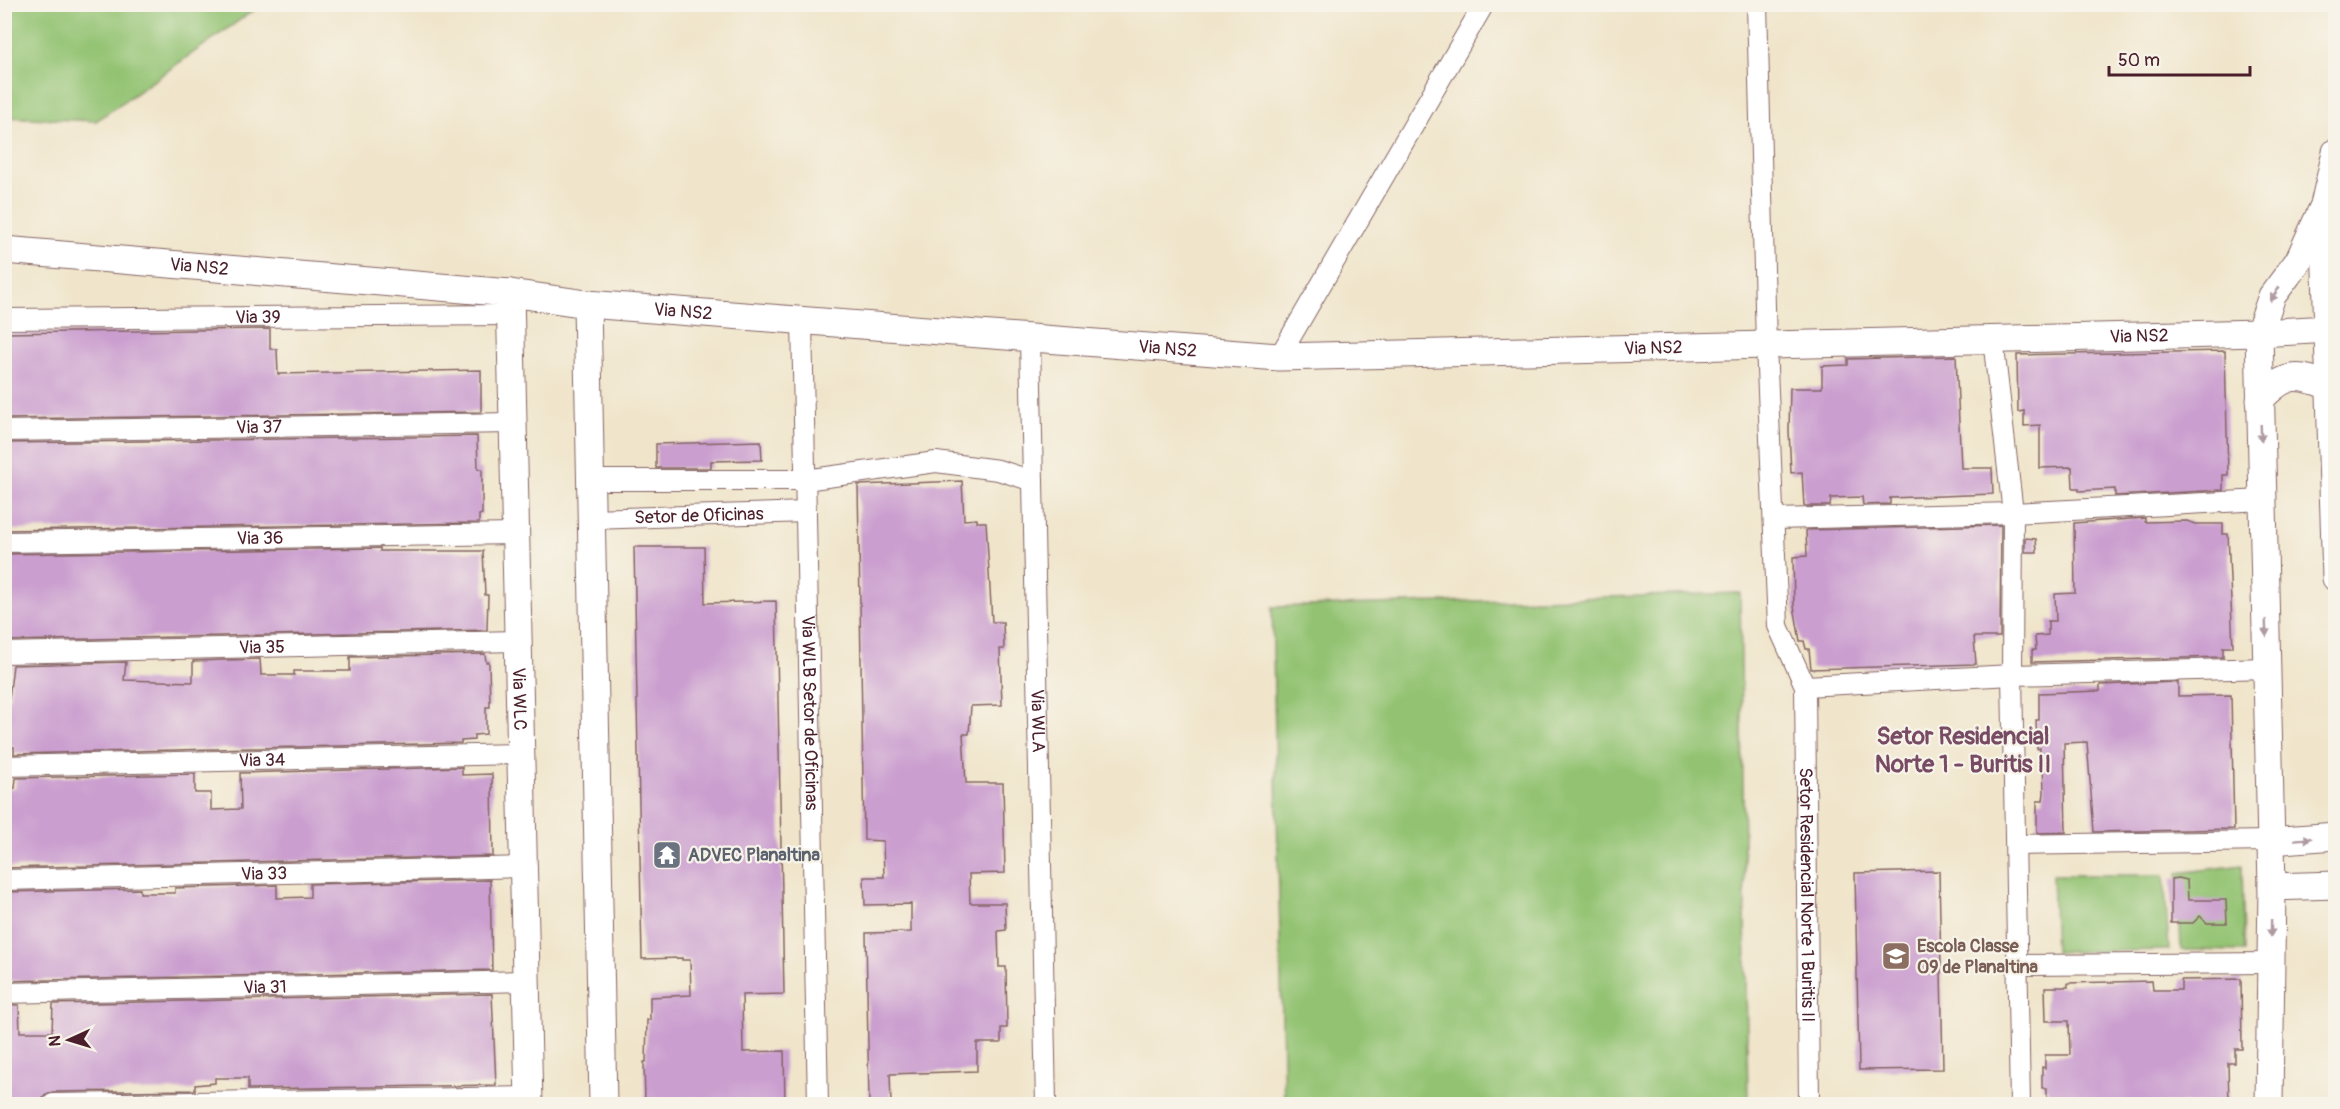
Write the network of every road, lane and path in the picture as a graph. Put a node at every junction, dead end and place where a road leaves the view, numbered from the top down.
1 (1484, 4) edge
2 (1757, 4) edge
3 (2336, 152) edge
4 (2324, 205) junction
5 (4, 250) edge
6 (510, 304) junction
7 (587, 304) junction
8 (4, 319) edge
9 (802, 321) junction
10 (2332, 329) edge
11 (2259, 333) junction
12 (1030, 339) junction
13 (1993, 339) junction
14 (1766, 345) junction
15 (1279, 357) junction
16 (2331, 387) junction
17 (2260, 399) junction
18 (513, 423) junction
19 (4, 431) edge
20 (590, 480) junction
21 (805, 480) junction
22 (1033, 481) junction
23 (2263, 500) junction
24 (806, 512) junction
25 (2013, 513) junction
26 (591, 519) junction
27 (1775, 519) junction
28 (516, 534) junction
29 (4, 542) edge
30 (2335, 546) edge
31 (2336, 578) edge
32 (518, 641) junction
33 (4, 653) edge
34 (2267, 668) junction
35 (2012, 675) junction
36 (1805, 686) junction
37 (520, 754) junction
38 (4, 766) edge
39 (2336, 836) edge
40 (2271, 841) junction
41 (2016, 845) junction
42 (523, 867) junction
43 (4, 880) edge
44 (2336, 885) edge
45 (2272, 886) junction
46 (2270, 963) junction
47 (2019, 965) junction
48 (526, 981) junction
49 (4, 993) edge
50 (529, 1101) edge
51 (53, 1104) edge
52 (603, 1104) edge
53 (818, 1104) edge
54 (1047, 1104) edge
55 (1809, 1104) edge
56 (2020, 1104) edge
57 (2269, 1104) edge

1 - 15 street
2 - 14 street, Setor Residencial Norte 1 Buritis II
3 - 4 street
4 - 10 street
4 -> 11 street
5 - 6 street, Via NS2
6 - 7 street, Via NS2
6 - 8 street, Via 39
6 - 18 street, Via WLC
7 - 9 street, Via NS2
7 - 20 street
9 - 12 street, Via NS2
9 - 21 street, Via WLB Setor de Oficinas
10 - 11 street, Via NS2
10 - 16 street
11 - 13 street, Via NS2
11 - 17 street
12 - 15 street, Via NS2
12 - 22 street, Via WLA
13 - 14 street, Via NS2
13 - 25 street
14 - 15 street, Via NS2
14 - 27 street, Setor Residencial Norte 1 Buritis II
16 - 17 street
16 - 30 street
17 -> 23 street
18 - 19 street, Via 37
18 - 28 street, Via WLC
20 - 21 street
20 - 26 street
21 - 22 street
21 - 24 street, Via WLB Setor de Oficinas
22 - 54 street, Via WLA
23 - 25 street
23 -> 34 street
24 - 26 street, Setor de Oficinas
24 - 53 street, Via WLB Setor de Oficinas
25 - 27 street
25 - 35 street
26 - 52 street
27 - 36 street, Setor Residencial Norte 1 Buritis II
28 - 29 street, Via 36
28 - 32 street, Via WLC
30 - 31 street
32 - 33 street, Via 35
32 - 37 street, Via WLC
34 - 35 street
34 - 40 street
35 - 36 street
35 - 41 street
36 - 55 street, Setor Residencial Norte 1 Buritis II
37 - 38 street, Via 34
37 - 42 street, Via WLC
40 -> 39 street
40 - 41 street
40 - 45 street
41 - 47 street
42 - 43 street, Via 33
42 - 48 street, Via WLC
44 - 45 street
45 -> 46 street
46 - 47 street
46 - 57 street
47 - 56 street
48 - 49 street, Via 31
48 - 50 street, Via WLC
50 - 51 street

